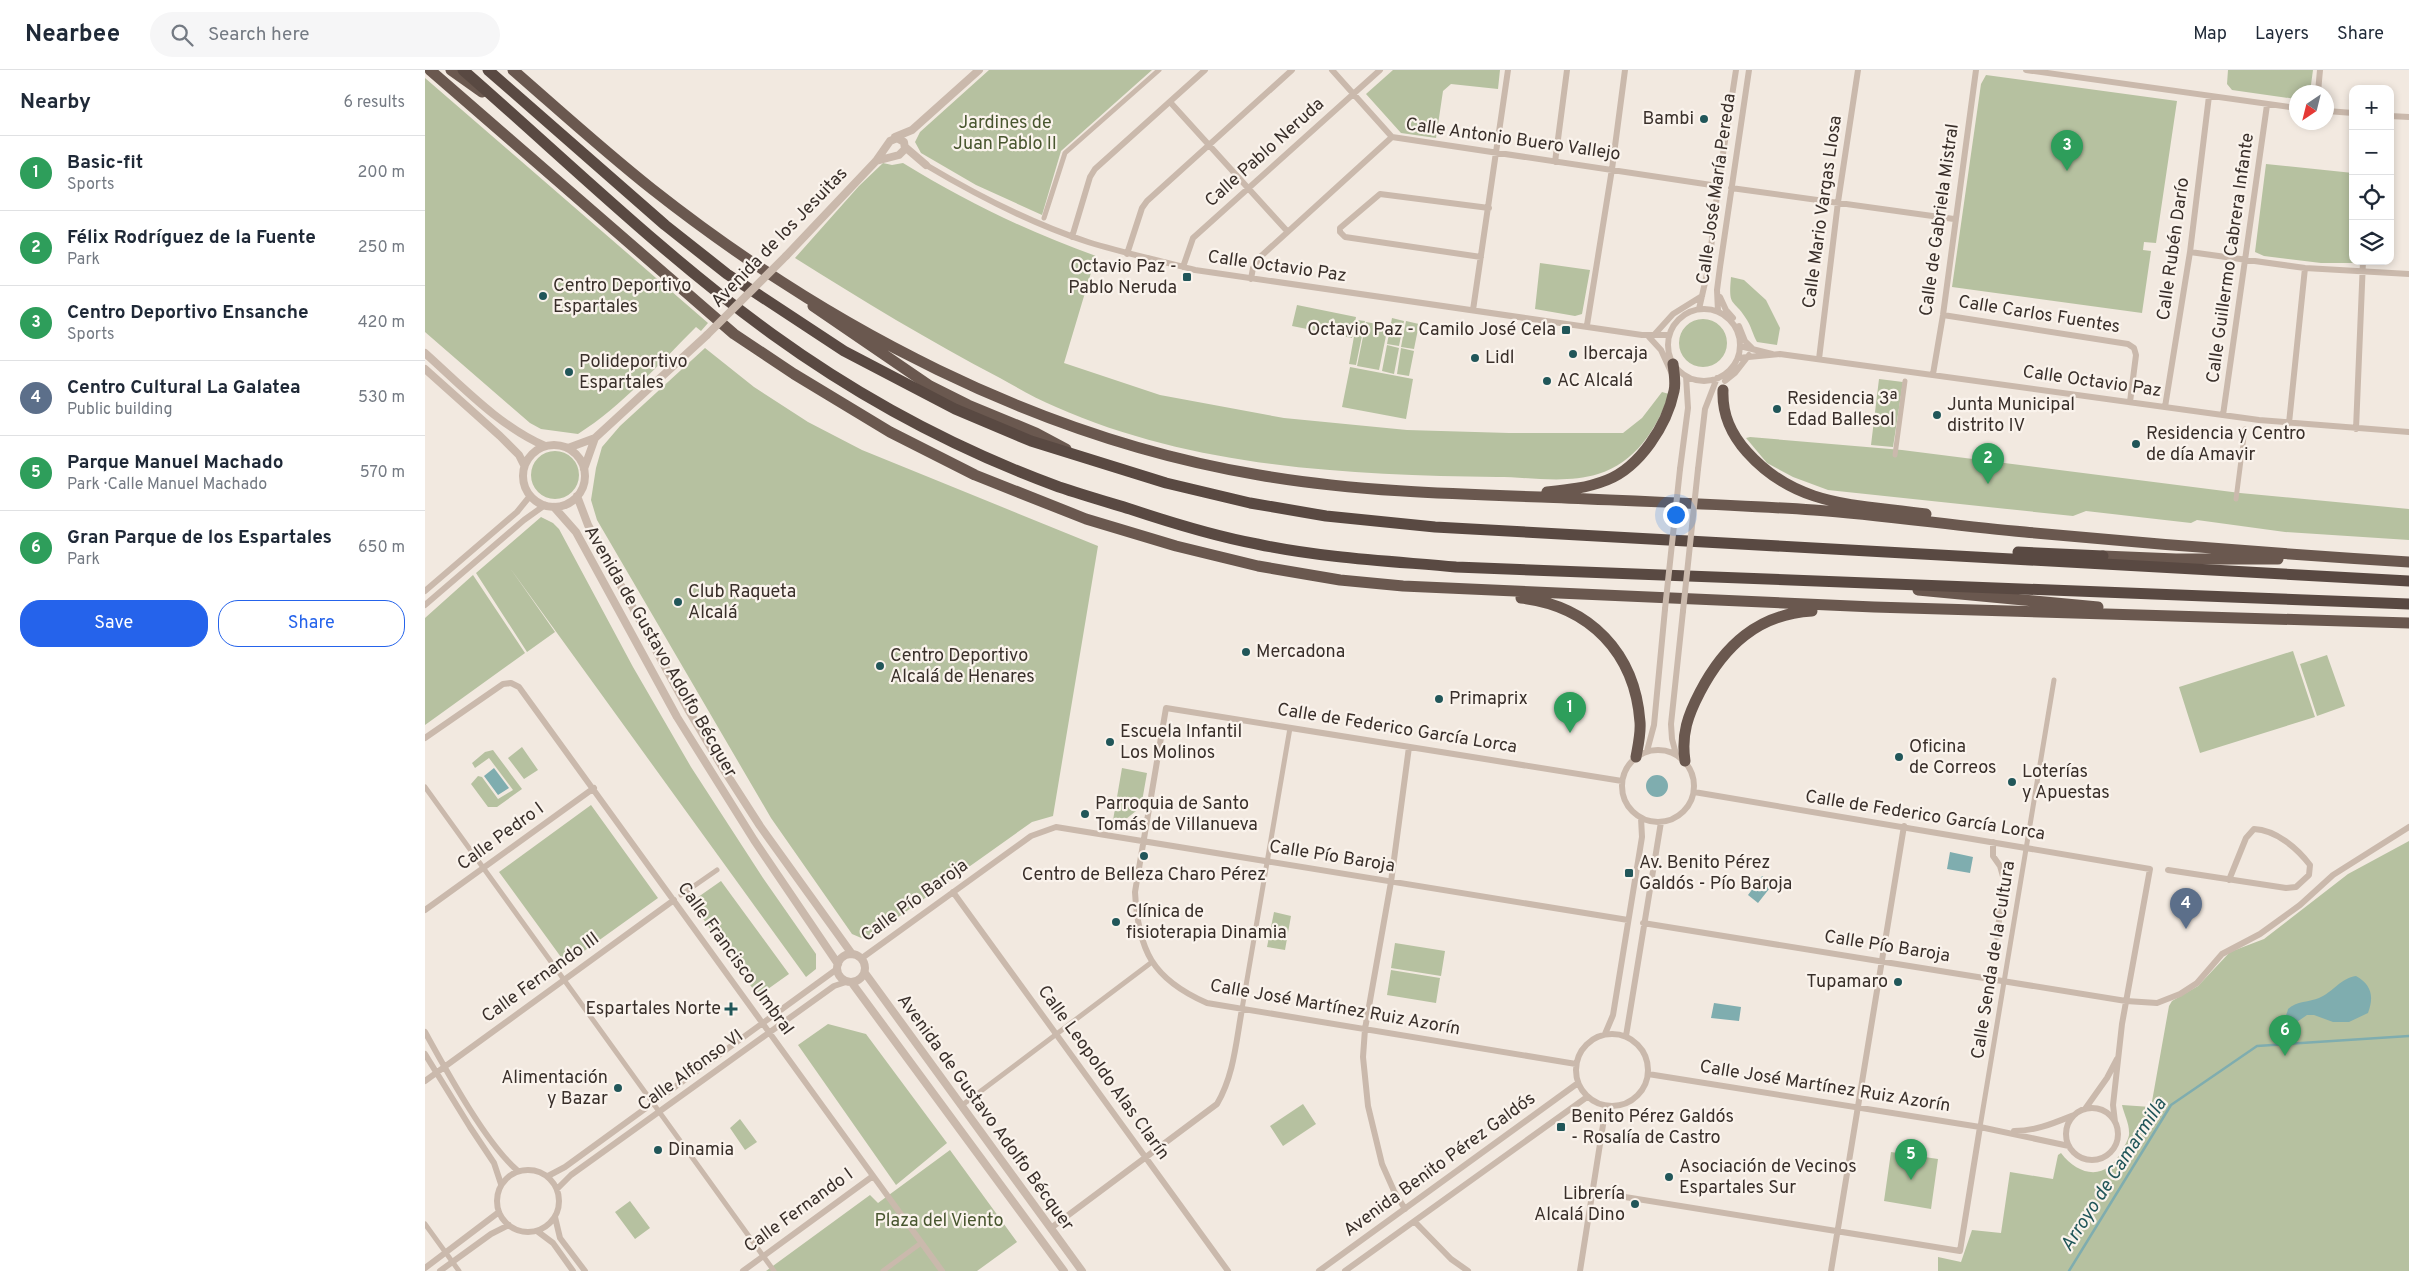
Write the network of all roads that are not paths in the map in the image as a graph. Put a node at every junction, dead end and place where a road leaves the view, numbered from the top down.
1 (430, 70) edge
2 (451, 70) edge
3 (463, 70) edge
4 (488, 70) edge
5 (513, 70) edge
6 (524, 70) edge
7 (979, 70) edge
8 (1159, 70) edge
9 (1205, 70) edge
10 (1292, 70) edge
11 (1332, 70) edge
12 (1380, 70) edge
13 (1509, 70) edge
14 (1567, 70) edge
15 (1625, 70) edge
16 (1737, 70) edge
17 (1749, 70) edge
18 (1858, 70) edge
19 (1976, 70) edge
20 (2025, 70) edge
21 (2320, 70) edge
22 (2319, 85) edge
23 (1354, 94) junction
24 (2209, 96) junction
25 (1170, 102) junction
26 (2267, 105) junction
27 (2289, 107) edge
28 (2334, 112) edge
29 (2349, 113) edge
30 (2394, 116) edge
31 (2409, 117) edge
32 (521, 121) junction
33 (912, 130) junction
34 (1392, 137) junction
35 (894, 138) junction
36 (887, 146) junction
37 (1209, 146) junction
38 (901, 150) junction
39 (1497, 154) junction
40 (876, 161) junction
41 (1555, 162) junction
42 (926, 165) joint
43 (626, 168) junction
44 (1612, 169) junction
45 (1718, 186) junction
46 (1249, 188) junction
47 (1731, 188) junction
48 (1838, 202) junction
49 (1489, 208) junction
50 (1044, 218) dead end
51 (1955, 219) junction
52 (1287, 231) junction
53 (1073, 237) junction
54 (2190, 252) junction
55 (1127, 254) junction
56 (1481, 257) junction
57 (2245, 260) junction
58 (2363, 265) edge
59 (1183, 267) junction
60 (2305, 268) junction
61 (2363, 273) junction
62 (2409, 274) edge
63 (1718, 277) junction
64 (1251, 279) junction
65 (793, 289) junction
66 (1703, 295) junction
67 (1699, 309) junction
68 (1473, 310) junction
69 (1718, 311) junction
70 (1943, 315) junction
71 (1587, 325) junction
72 (1668, 335) junction
73 (1648, 336) junction
74 (1668, 346) junction
75 (1740, 346) junction
76 (1751, 352) junction
77 (425, 353) edge
78 (1738, 358) junction
79 (1819, 359) junction
80 (1673, 364) junction
81 (425, 369) edge
82 (1727, 372) junction
83 (1933, 374) junction
84 (1686, 376) junction
85 (1674, 378) junction
86 (1717, 378) junction
87 (1905, 381) dead end
88 (1724, 386) junction
89 (2130, 402) junction
90 (2165, 407) junction
91 (2223, 415) junction
92 (2289, 423) junction
93 (2245, 429) dead end
94 (2356, 429) junction
95 (2409, 432) edge
96 (595, 438) junction
97 (545, 446) junction
98 (568, 448) junction
99 (1895, 455) dead end
100 (1081, 457) junction
101 (524, 465) junction
102 (584, 469) junction
103 (1467, 495) junction
104 (530, 496) junction
105 (577, 496) junction
106 (2236, 499) dead end
107 (545, 505) junction
108 (554, 507) junction
109 (2026, 532) junction
110 (1962, 556) junction
111 (2332, 557) junction
112 (2409, 562) edge
113 (2409, 581) edge
114 (1854, 584) junction
115 (1403, 586) junction
116 (425, 591) edge
117 (425, 604) edge
118 (2409, 604) edge
119 (1874, 608) junction
120 (2204, 617) junction
121 (2409, 622) edge
122 (2054, 680) dead end
123 (1166, 708) joint
124 (1290, 728) junction
125 (425, 738) edge
126 (1409, 747) junction
127 (1647, 751) junction
128 (1636, 757) junction
129 (1680, 757) junction
130 (1622, 781) junction
131 (425, 787) edge
132 (594, 788) junction
133 (1694, 792) junction
134 (1641, 818) junction
135 (1661, 822) junction
136 (1904, 826) junction
137 (2409, 827) edge
138 (1143, 842) junction
139 (1993, 842) junction
140 (2026, 848) junction
141 (1266, 861) junction
142 (483, 868) junction
143 (717, 870) dead end
144 (2168, 870) dead end
145 (2229, 880) junction
146 (1391, 882) junction
147 (953, 892) junction
148 (681, 895) dead end
149 (674, 900) junction
150 (425, 910) edge
151 (1628, 920) junction
152 (1643, 923) junction
153 (1997, 937) dead end
154 (853, 954) junction
155 (861, 958) junction
156 (1152, 962) junction
157 (1881, 962) junction
158 (837, 966) junction
159 (865, 973) junction
160 (563, 980) junction
161 (2004, 980) junction
162 (849, 982) junction
163 (2126, 1001) junction
164 (1242, 1009) junction
165 (764, 1024) junction
166 (1365, 1029) junction
167 (425, 1032) edge
168 (770, 1032) junction
169 (1605, 1034) junction
170 (1057, 1036) junction
171 (1626, 1036) junction
172 (425, 1054) edge
173 (2118, 1056) junction
174 (1576, 1064) junction
175 (445, 1067) junction
176 (436, 1073) junction
177 (1648, 1074) junction
178 (425, 1081) edge
179 (1578, 1083) junction
180 (1587, 1097) junction
181 (653, 1104) junction
182 (961, 1106) junction
183 (1606, 1106) junction
184 (1858, 1108) junction
185 (2085, 1109) junction
186 (659, 1112) junction
187 (2076, 1114) junction
188 (2115, 1122) junction
189 (1980, 1127) junction
190 (1998, 1132) junction
191 (2069, 1146) junction
192 (1146, 1158) junction
193 (518, 1171) junction
194 (548, 1176) junction
195 (873, 1176) junction
196 (501, 1184) junction
197 (557, 1189) junction
198 (1594, 1192) junction
199 (1405, 1209) junction
200 (499, 1212) junction
201 (555, 1217) junction
202 (1415, 1222) junction
203 (425, 1224) edge
204 (509, 1225) junction
205 (1051, 1228) junction
206 (537, 1231) junction
207 (1837, 1232) junction
208 (921, 1243) junction
209 (446, 1253) junction
210 (763, 1256) junction
211 (452, 1262) junction
212 (425, 1268) edge
213 (440, 1271) edge
214 (459, 1271) edge
215 (573, 1271) edge
216 (585, 1271) edge
217 (743, 1271) edge
218 (774, 1271) edge
219 (883, 1271) edge
220 (942, 1271) edge
221 (1064, 1271) edge
222 (1082, 1271) edge
223 (1228, 1271) edge
224 (1319, 1271) edge
225 (1345, 1271) edge
226 (1467, 1271) edge
227 (1580, 1271) edge
228 (1831, 1271) edge

1 - 115 highway
2 - 32 highway
3 - 32 highway
4 - 100 highway
5 - 43 highway
6 - 43 highway
7 - 33 street
8 - 50 street
9 - 25 street
10 - 37 street
11 - 23 street, Calle Antonio Buero Vallejo
12 - 23 street, Calle Pablo Neruda
13 - 39 street
14 - 41 street
15 - 44 street
16 - 45 street, Calle José María Pereda
17 - 47 street, Calle José María Pereda
18 - 48 street, Calle Mario Vargas Llosa
19 - 51 street, Calle de Gabriela Mistral
20 - 24 street
21 - 22 street
23 - 34 street, Calle Antonio Buero Vallejo
23 - 46 street, Calle Pablo Neruda
24 - 26 street
24 - 54 street, Calle Rubén Darío
25 - 37 street
25 - 53 street
26 - 27 street
26 - 57 street, Calle Guillermo Cabrera Infante
28 - 29 street
30 - 31 street
32 - 114 highway
33 - 35 street
33 - 38 street
34 - 39 street, Calle Antonio Buero Vallejo
34 - 52 street
35 - 36 street, Avenida de los Jesuitas
35 - 38 street
36 - 38 street
36 - 40 street, Avenida de los Jesuitas
37 - 46 street
37 - 55 street
38 - 40 street, Avenida de los Jesuitas
38 - 42 street, Calle Octavio Paz
39 - 41 street, Calle Antonio Buero Vallejo
39 - 49 street
40 - 96 street, Avenida de los Jesuitas, bridge
41 - 44 street, Calle Antonio Buero Vallejo
42 - 53 street, Calle Octavio Paz
43 - 65 highway
44 - 45 street, Calle Antonio Buero Vallejo
44 - 71 street
45 - 66 street, Calle José María Pereda
46 - 52 street
46 - 59 street, Calle Pablo Neruda
47 - 48 street
47 - 63 street, Calle José María Pereda
48 - 51 street
48 - 79 street, Calle Mario Vargas Llosa
49 - 56 street
49 - 56 street
51 - 70 street, Calle de Gabriela Mistral
52 - 64 street
53 - 55 street, Calle Octavio Paz
54 - 57 street
54 - 90 street, Calle Rubén Darío
55 - 59 street, Calle Octavio Paz
56 - 68 street
57 - 60 street
57 - 91 street, Calle Guillermo Cabrera Infante
58 - 61 street
59 - 64 street, Calle Octavio Paz
60 - 61 street
60 - 92 street
61 - 62 street
61 - 94 street
63 - 69 street, Calle José María Pereda
63 - 76 street
64 - 68 street, Calle Octavio Paz
65 - 100 highway
65 - 103 highway
66 - 67 street, Calle José María Pereda
66 - 73 street
67 - 69 street
67 - 72 street
68 - 71 street, Calle Octavio Paz
69 - 75 street
70 - 83 street, Calle de Gabriela Mistral
70 - 89 street, Calle Carlos Fuentes
71 - 73 street, Calle Octavio Paz
72 - 73 street, Calle Octavio Paz
72 - 74 street
73 - 74 street, Calle Octavio Paz
73 - 85 street
74 - 80 street
75 - 76 street, Calle Octavio Paz
75 - 78 street
76 - 78 street
76 - 79 street, Calle Octavio Paz
76 - 88 street
77 - 97 street
78 - 82 street
79 - 83 street, Calle Octavio Paz
80 - 84 street
80 - 85 highway
81 - 101 street
82 - 86 street
82 - 88 street
83 - 89 street, Calle Octavio Paz
84 - 86 street
84 - 127 street, bridge
85 - 103 highway
86 - 129 street, bridge
87 - 99 street
88 - 109 highway
89 - 90 street, Calle Octavio Paz
90 - 91 street, Calle Octavio Paz
91 - 92 street, Calle Octavio Paz
92 - 94 street, Calle Octavio Paz
93 - 106 street
94 - 95 street, Calle Octavio Paz
96 - 98 street, Avenida de los Jesuitas
96 - 102 street, Avenida de los Jesuitas
97 - 98 street
97 - 101 street
98 - 102 street
100 - 110 highway
101 - 104 street
102 - 105 street
103 - 109 highway
104 - 107 street
104 - 116 street
105 - 108 street
105 - 154 street, Avenida de Gustavo Adolfo Bécquer
107 - 108 street
107 - 117 street
108 - 158 street, Avenida de Gustavo Adolfo Bécquer
109 - 111 highway
110 - 111 highway
110 - 113 highway
111 - 112 highway
114 - 118 highway
114 - 120 highway
115 - 119 highway
115 - 128 highway
119 - 120 highway
119 - 129 highway
120 - 121 highway
122 - 140 street, Calle Senda de la Cultura
123 - 124 street, Calle de Federico García Lorca
123 - 138 street, Calle José Martínez Ruiz Azorín
124 - 126 street, Calle de Federico García Lorca
124 - 141 street
125 - 132 street, Calle Francisco Umbral
126 - 130 street, Calle de Federico García Lorca
126 - 146 street
127 - 128 street
127 - 129 street
128 - 130 street
129 - 133 street
130 - 134 street
131 - 142 street
132 - 142 street, Calle Pedro I
132 - 149 street, Calle Francisco Umbral
133 - 135 street
133 - 136 street, Calle de Federico García Lorca
134 - 135 street
134 - 151 street
135 - 152 street
136 - 139 street, Calle de Federico García Lorca
136 - 157 street
137 - 163 street, Calle Pío Baroja
138 - 141 street, Calle Pío Baroja
138 - 147 street, Calle Pío Baroja
138 - 156 street, Calle José Martínez Ruiz Azorín
139 - 140 street, Calle de Federico García Lorca
139 - 153 street
140 - 161 street, Calle Senda de la Cultura
140 - 163 street, Calle de Federico García Lorca
141 - 146 street, Calle Pío Baroja
141 - 164 street
142 - 150 street, Calle Pedro I
142 - 160 street
143 - 148 street
144 - 145 street
145 - 145 street
146 - 151 street, Calle Pío Baroja
146 - 166 street
147 - 155 street, Calle Pío Baroja
147 - 170 street, Calle Leopoldo Alas Clarín
149 - 160 street, Calle Fernando III
149 - 165 street, Calle Francisco Umbral
151 - 169 street
152 - 157 street, Calle Pío Baroja
152 - 171 street
154 - 155 street
154 - 158 street
155 - 159 street
156 - 164 street, Calle José Martínez Ruiz Azorín
156 - 170 street
157 - 161 street, Calle Pío Baroja
157 - 184 street
158 - 162 street
158 - 165 street, Calle Alfonso VI
159 - 162 street
159 - 182 street, Avenida de Gustavo Adolfo Bécquer
160 - 175 street, Calle Fernando III
160 - 181 street
161 - 163 street, Calle Pío Baroja
161 - 189 street, Calle Senda de la Cultura
162 - 168 street, Calle Alfonso VI
162 - 221 street, Avenida de Gustavo Adolfo Bécquer
163 - 173 street
164 - 166 street, Calle José Martínez Ruiz Azorín
164 - 192 street
165 - 168 street, Calle Francisco Umbral
165 - 181 street, Calle Alfonso VI
166 - 174 street, Calle José Martínez Ruiz Azorín
166 - 199 street
167 - 175 street
168 - 186 street, Calle Alfonso VI
168 - 195 street, Calle Francisco Umbral
169 - 171 street
169 - 174 street
170 - 182 street
170 - 192 street, Calle Leopoldo Alas Clarín
171 - 177 street
172 - 176 street
173 - 185 street
173 - 188 street
174 - 179 street
175 - 176 street, Calle Fernando III
175 - 193 street
176 - 178 street, Calle Fernando III
176 - 196 street
177 - 183 street
177 - 184 street, Calle José Martínez Ruiz Azorín
179 - 180 street
179 - 199 street, Avenida Benito Pérez Galdós
180 - 183 street
180 - 202 street, Avenida Benito Pérez Galdós
181 - 186 street
181 - 194 street, Calle Alfonso VI
182 - 205 street, Avenida de Gustavo Adolfo Bécquer
183 - 198 street
184 - 189 street, Calle José Martínez Ruiz Azorín
184 - 207 street
185 - 187 street
185 - 188 street
186 - 197 street, Calle Alfonso VI
186 - 210 street
187 - 190 street, Calle José Martínez Ruiz Azorín
187 - 191 street
188 - 191 street
189 - 190 street, Calle José Martínez Ruiz Azorín
189 - 207 street
190 - 191 street, Calle José Martínez Ruiz Azorín
192 - 205 street
192 - 223 street, Calle Leopoldo Alas Clarín
193 - 194 street
193 - 196 street
194 - 197 street
195 - 208 street, Calle Francisco Umbral
195 - 210 street, Calle Fernando I
196 - 200 street
197 - 201 street
198 - 207 street
198 - 227 street
199 - 224 street, Avenida Benito Pérez Galdós
200 - 204 street
200 - 209 street
201 - 206 street
201 - 216 street
202 - 225 street, Avenida Benito Pérez Galdós
202 - 226 street
203 - 209 street
204 - 206 street
204 - 211 street
205 - 222 street, Avenida de Gustavo Adolfo Bécquer
206 - 215 street
207 - 228 street
208 - 219 street
208 - 220 street, Calle Francisco Umbral
209 - 211 street
209 - 212 street
210 - 217 street, Calle Fernando I
210 - 218 street
211 - 213 street
211 - 214 street

